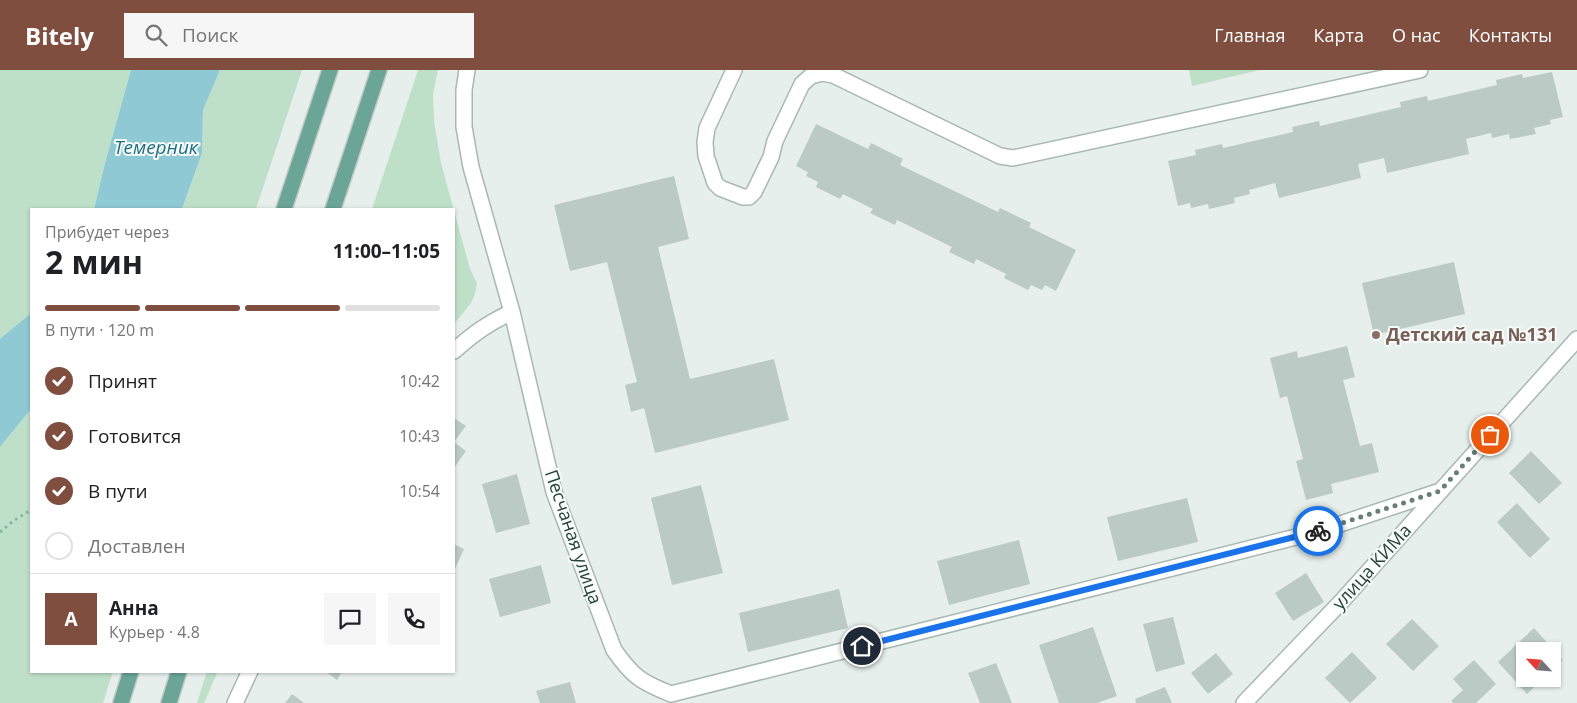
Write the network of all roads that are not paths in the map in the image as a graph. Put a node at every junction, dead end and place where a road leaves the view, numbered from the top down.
1 (330, 70) edge
2 (379, 70) edge
3 (467, 70) edge
4 (734, 70) edge
5 (1420, 70) edge
6 (284, 208) edge
7 (333, 208) edge
8 (512, 312) junction
9 (1577, 340) edge
10 (455, 351) edge
11 (1440, 491) junction
12 (130, 673) edge
13 (178, 673) edge
14 (249, 673) edge
15 (669, 699) edge
16 (121, 703) edge
17 (169, 703) edge
18 (235, 703) edge
19 (1244, 703) edge

1 - 6 main road
2 - 7 main road
3 - 8 street, Песчаная улица
4 - 5 street
8 - 10 street
8 - 15 street, Песчаная улица
9 - 11 street, улица КИМа
11 - 15 street
11 - 19 street, улица КИМа
12 - 16 main road
13 - 17 main road
14 - 18 street

